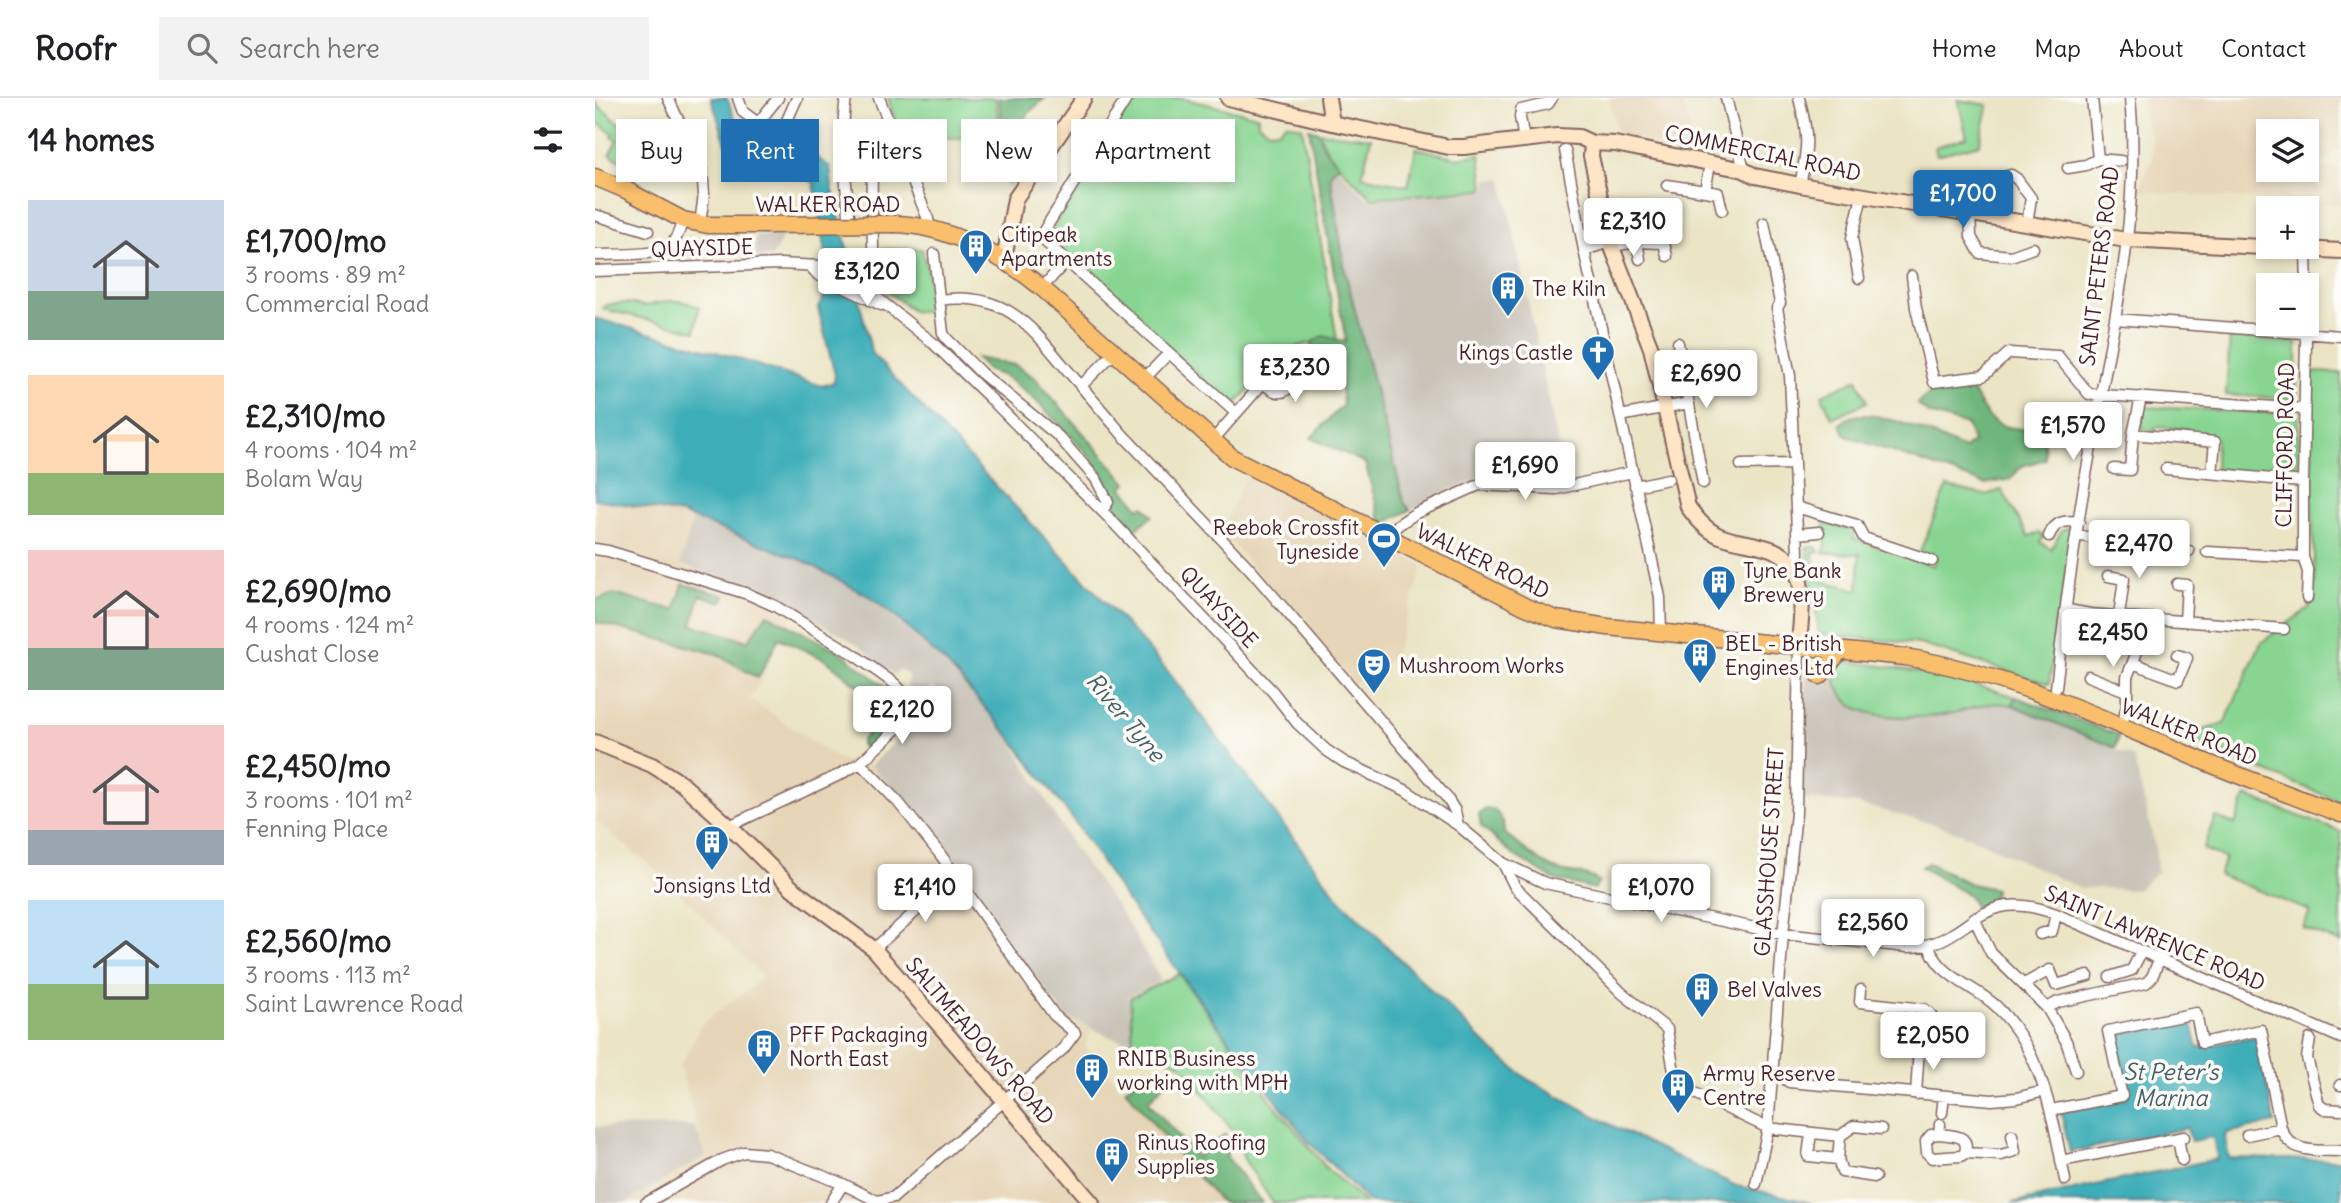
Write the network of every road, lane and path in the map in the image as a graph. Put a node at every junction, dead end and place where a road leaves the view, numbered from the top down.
1 (668, 98) edge
2 (739, 98) edge
3 (778, 98) edge
4 (797, 98) edge
5 (846, 98) edge
6 (879, 98) edge
7 (1084, 98) edge
8 (1127, 98) edge
9 (1228, 98) edge
10 (1328, 98) edge
11 (1552, 98) edge
12 (1725, 98) edge
13 (1799, 98) edge
14 (2092, 98) edge
15 (2130, 98) edge
16 (753, 119) edge
17 (761, 119) edge
18 (788, 119) edge
19 (887, 119) edge
20 (1332, 123) junction
21 (1524, 140) junction
22 (1593, 143) junction
23 (1565, 150) dead end
24 (2098, 159) junction
25 (2121, 162) dead end
26 (1710, 164) junction
27 (2069, 169) dead end
28 (1744, 170) junction
29 (595, 177) edge
30 (874, 182) edge
31 (913, 182) edge
32 (1667, 185) dead end
33 (1800, 185) junction
34 (1705, 191) junction
35 (1933, 194) dead end
36 (1862, 196) junction
37 (1722, 210) dead end
38 (849, 214) dead end
39 (1971, 214) junction
40 (595, 215) edge
41 (680, 220) junction
42 (1764, 223) dead end
43 (2027, 223) junction
44 (700, 225) junction
45 (930, 230) junction
46 (648, 231) dead end
47 (2126, 240) junction
48 (1637, 242) junction
49 (1611, 244) junction
50 (2256, 246) edge
51 (2033, 248) dead end
52 (2319, 249) edge
53 (1584, 250) junction
54 (2341, 251) edge
55 (934, 254) dead end
56 (595, 255) edge
57 (1667, 256) dead end
58 (1004, 259) junction
59 (1640, 259) dead end
60 (1066, 261) junction
61 (811, 267) junction
62 (595, 271) edge
63 (1912, 276) dead end
64 (1859, 278) dead end
65 (858, 286) junction
66 (1042, 288) junction
67 (939, 300) junction
68 (2115, 319) junction
69 (2256, 330) edge
70 (2319, 335) edge
71 (2307, 336) edge
72 (2341, 336) edge
73 (1678, 343) dead end
74 (1114, 353) junction
75 (1168, 354) junction
76 (1310, 360) dead end
77 (1290, 365) junction
78 (1144, 379) junction
79 (1263, 383) junction
80 (1081, 386) junction
81 (2101, 395) junction
82 (2141, 397) junction
83 (1689, 403) junction
84 (1666, 407) junction
85 (2304, 409) junction
86 (1236, 414) junction
87 (1620, 415) junction
88 (2133, 434) junction
89 (1212, 441) junction
90 (1794, 464) junction
91 (1741, 465) dead end
92 (2113, 469) dead end
93 (2166, 469) dead end
94 (1632, 472) junction
95 (2212, 473) junction
96 (1668, 479) dead end
97 (2303, 482) junction
98 (1703, 483) dead end
99 (1635, 486) junction
100 (1796, 507) junction
101 (1102, 511) junction
102 (2079, 522) junction
103 (1819, 532) dead end
104 (1797, 534) junction
105 (2077, 535) junction
106 (2049, 536) dead end
107 (1388, 537) junction
108 (595, 549) edge
109 (2189, 551) dead end
110 (2207, 552) dead end
111 (2303, 557) junction
112 (1932, 561) dead end
113 (1794, 568) junction
114 (2108, 576) dead end
115 (2177, 584) dead end
116 (2307, 598) dead end
117 (2068, 610) dead end
118 (2119, 616) junction
119 (2150, 619) junction
120 (2185, 621) junction
121 (2284, 629) dead end
122 (1661, 633) junction
123 (1799, 647) junction
124 (1840, 651) junction
125 (2178, 654) dead end
126 (2133, 663) junction
127 (1820, 676) dead end
128 (2088, 676) dead end
129 (2056, 688) dead end
130 (2126, 691) junction
131 (2122, 727) junction
132 (595, 742) edge
133 (860, 763) junction
134 (2341, 814) edge
135 (1458, 825) junction
136 (729, 826) junction
137 (1503, 863) junction
138 (955, 876) junction
139 (1545, 883) joint
140 (2056, 914) junction
141 (1974, 918) junction
142 (1783, 934) junction
143 (2040, 934) dead end
144 (1928, 945) junction
145 (874, 949) junction
146 (2141, 952) junction
147 (2159, 960) junction
148 (2088, 976) dead end
149 (2110, 977) dead end
150 (2024, 984) junction
151 (1861, 990) dead end
152 (2047, 1008) junction
153 (1899, 1038) dead end
154 (2341, 1038) edge
155 (2310, 1039) dead end
156 (1919, 1047) junction
157 (1772, 1070) junction
158 (2076, 1071) dead end
159 (2045, 1091) junction
160 (1916, 1094) junction
161 (1944, 1096) junction
162 (1004, 1100) junction
163 (2051, 1110) junction
164 (2341, 1110) edge
165 (1942, 1113) dead end
166 (1769, 1128) junction
167 (2281, 1128) junction
168 (1881, 1129) dead end
169 (1811, 1133) junction
170 (2012, 1135) dead end
171 (2247, 1135) dead end
172 (1840, 1136) junction
173 (2341, 1152) edge
174 (1965, 1153) junction
175 (1838, 1159) junction
176 (2182, 1160) dead end
177 (2061, 1161) junction
178 (1875, 1177) dead end
179 (2065, 1180) dead end
180 (843, 1184) junction
181 (1756, 1184) dead end
182 (646, 1203) edge
183 (831, 1203) edge
184 (1092, 1203) edge

1 - 44 street
2 - 16 street
3 - 17 street
4 - 18 street
5 - 38 street
6 - 19 street
7 - 58 street
8 - 60 street
9 - 20 street, COMMERCIAL ROAD
10 - 20 street
11 - 21 street
12 - 28 street
13 - 33 street
14 - 24 street
15 - 47 street, SAINT PETERS ROAD
20 - 21 street, COMMERCIAL ROAD
21 - 22 street, COMMERCIAL ROAD
22 - 26 street, COMMERCIAL ROAD
22 - 49 street
23 - 53 street
24 - 25 street
24 - 27 street
26 - 28 street, COMMERCIAL ROAD
26 - 34 street
28 - 33 street, COMMERCIAL ROAD
29 - 41 main road, WALKER ROAD
30 - 65 street
31 - 45 street
32 - 34 street
33 - 36 street, COMMERCIAL ROAD
34 - 37 street
35 - 43 street
36 - 39 street, COMMERCIAL ROAD
36 - 64 street
39 - 43 street, COMMERCIAL ROAD
39 - 51 street
40 - 46 street
41 - 44 main road, WALKER ROAD
41 - 56 street
42 - 90 street
43 - 47 street, COMMERCIAL ROAD
44 - 45 main road, WALKER ROAD, bridge
45 - 58 main road, WALKER ROAD
47 - 50 street, COMMERCIAL ROAD
47 - 68 street, SAINT PETERS ROAD
48 - 49 street
48 - 57 street
48 - 59 street
49 - 53 street
49 - 84 street
52 - 54 street, COMMERCIAL ROAD
53 - 87 street
55 - 67 street
58 - 66 main road, WALKER ROAD
60 - 66 street
60 - 75 street
61 - 62 street, QUAYSIDE
61 - 65 street, QUAYSIDE
61 - 65 street
63 - 81 street
65 - 101 street, QUAYSIDE
66 - 74 main road, WALKER ROAD
67 - 80 street
67 - 101 street
68 - 69 street
68 - 81 street, SAINT PETERS ROAD
70 - 72 street
71 - 85 street, CLIFFORD ROAD
73 - 83 street
74 - 78 main road, WALKER ROAD
74 - 80 street
75 - 78 street
75 - 86 street
76 - 77 street
77 - 79 street
77 - 79 street
78 - 89 main road, WALKER ROAD
79 - 86 street
80 - 135 street
81 - 82 street
81 - 102 street, SAINT PETERS ROAD
82 - 85 street
82 - 88 street
83 - 84 street
83 - 98 street
84 - 87 street
84 - 113 street
85 - 97 street, CLIFFORD ROAD
86 - 89 street
87 - 94 street
88 - 92 street
88 - 95 street
89 - 107 main road, WALKER ROAD
90 - 91 street
90 - 100 street
93 - 95 street
94 - 99 street
94 - 107 street
95 - 97 street
96 - 99 street
97 - 111 street, CLIFFORD ROAD
99 - 122 street
100 - 104 street
100 - 112 street
101 - 135 street, QUAYSIDE
102 - 105 street, SAINT PETERS ROAD
102 - 106 street
103 - 104 street
104 - 113 street
105 - 109 street
105 - 129 street, SAINT PETERS ROAD
107 - 122 main road, WALKER ROAD
108 - 133 street
110 - 111 street
111 - 116 street, CLIFFORD ROAD
113 - 123 street
114 - 118 street
115 - 120 street
117 - 118 street
118 - 119 street
119 - 120 street
119 - 126 street
120 - 121 street
122 - 123 main road, WALKER ROAD
123 - 124 main road, WALKER ROAD
123 - 142 street, GLASSHOUSE STREET
124 - 127 main road
124 - 131 main road, WALKER ROAD
125 - 126 street
126 - 130 street
128 - 130 street
130 - 131 street
131 - 134 main road, WALKER ROAD
132 - 136 street, SALTMEADOWS ROAD
133 - 136 street
133 - 138 street
135 - 137 street, QUAYSIDE
136 - 145 street, SALTMEADOWS ROAD
137 - 139 street, QUAYSIDE
137 - 166 street
138 - 145 street
138 - 162 street
139 - 142 street, SAINT LAWRENCE ROAD
140 - 141 street, SAINT LAWRENCE ROAD
140 - 143 street
140 - 146 street, SAINT LAWRENCE ROAD
141 - 144 street, SAINT LAWRENCE ROAD
141 - 150 street
142 - 144 street, SAINT LAWRENCE ROAD
142 - 157 street, GLASSHOUSE STREET
144 - 159 street
145 - 162 street, SALTMEADOWS ROAD
146 - 147 street, SAINT LAWRENCE ROAD
146 - 149 street
147 - 152 street
147 - 154 street, SAINT LAWRENCE ROAD
148 - 150 street
150 - 152 street
151 - 156 street
152 - 158 street
153 - 156 street
155 - 164 street
156 - 160 street
157 - 160 street
157 - 166 street, GLASSHOUSE STREET
159 - 161 street
159 - 163 street
160 - 161 street
161 - 165 street
162 - 180 street
162 - 184 street, SALTMEADOWS ROAD
163 - 167 street
163 - 177 street
166 - 169 street
166 - 181 street, GLASSHOUSE STREET
167 - 171 street
167 - 173 street
168 - 172 street
169 - 172 street
169 - 175 street
170 - 174 street
172 - 175 street
174 - 174 street
175 - 178 street
176 - 177 street
177 - 179 street
180 - 182 street
180 - 183 street

